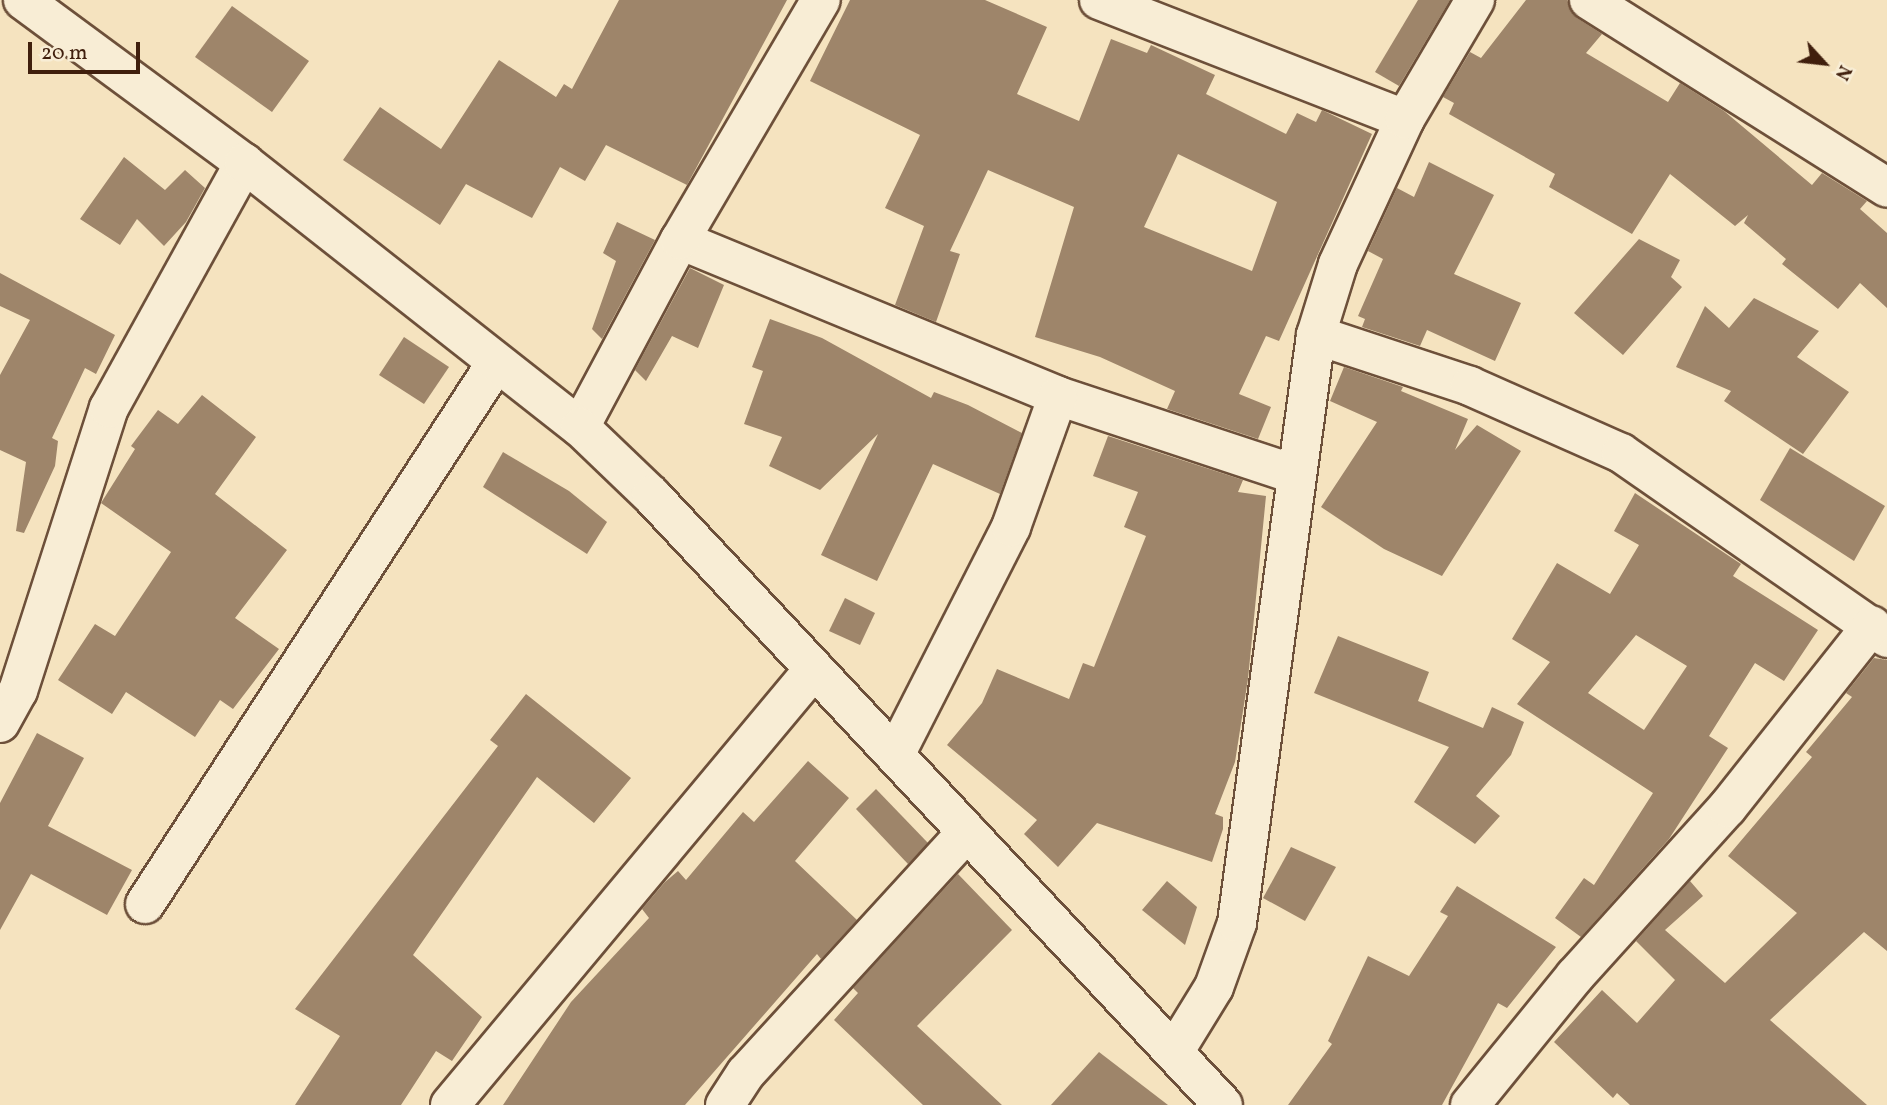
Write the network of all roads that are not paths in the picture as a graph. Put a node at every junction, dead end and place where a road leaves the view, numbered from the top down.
1 (23, 0) edge
2 (821, 0) edge
3 (1099, 0) edge
4 (1475, 0) edge
5 (1590, 0) edge
6 (1405, 119) junction
7 (244, 163) junction
8 (1887, 188) edge
9 (680, 240) junction
10 (1316, 335) junction
11 (496, 363) junction
12 (1058, 396) junction
13 (580, 427) junction
14 (1294, 474) junction
15 (1880, 632) edge
16 (814, 669) junction
17 (0, 723) edge
18 (895, 755) junction
19 (967, 832) junction
20 (145, 904) dead end
21 (1174, 1052) junction
22 (450, 1105) edge
23 (725, 1105) edge
24 (1223, 1105) edge
25 (1470, 1105) edge

1 - 7 street
2 - 9 street
3 - 6 street
4 - 6 street
5 - 8 street
6 - 10 street
7 - 11 street
7 - 17 street
9 - 12 street
9 - 13 street
10 - 14 street
10 - 15 street
11 - 13 street
11 - 20 street
12 - 14 street
12 - 18 street
13 - 16 street
14 - 21 street
15 - 25 street
16 - 18 street
16 - 22 street
18 - 19 street
19 - 21 street
19 - 23 street
21 - 24 street

